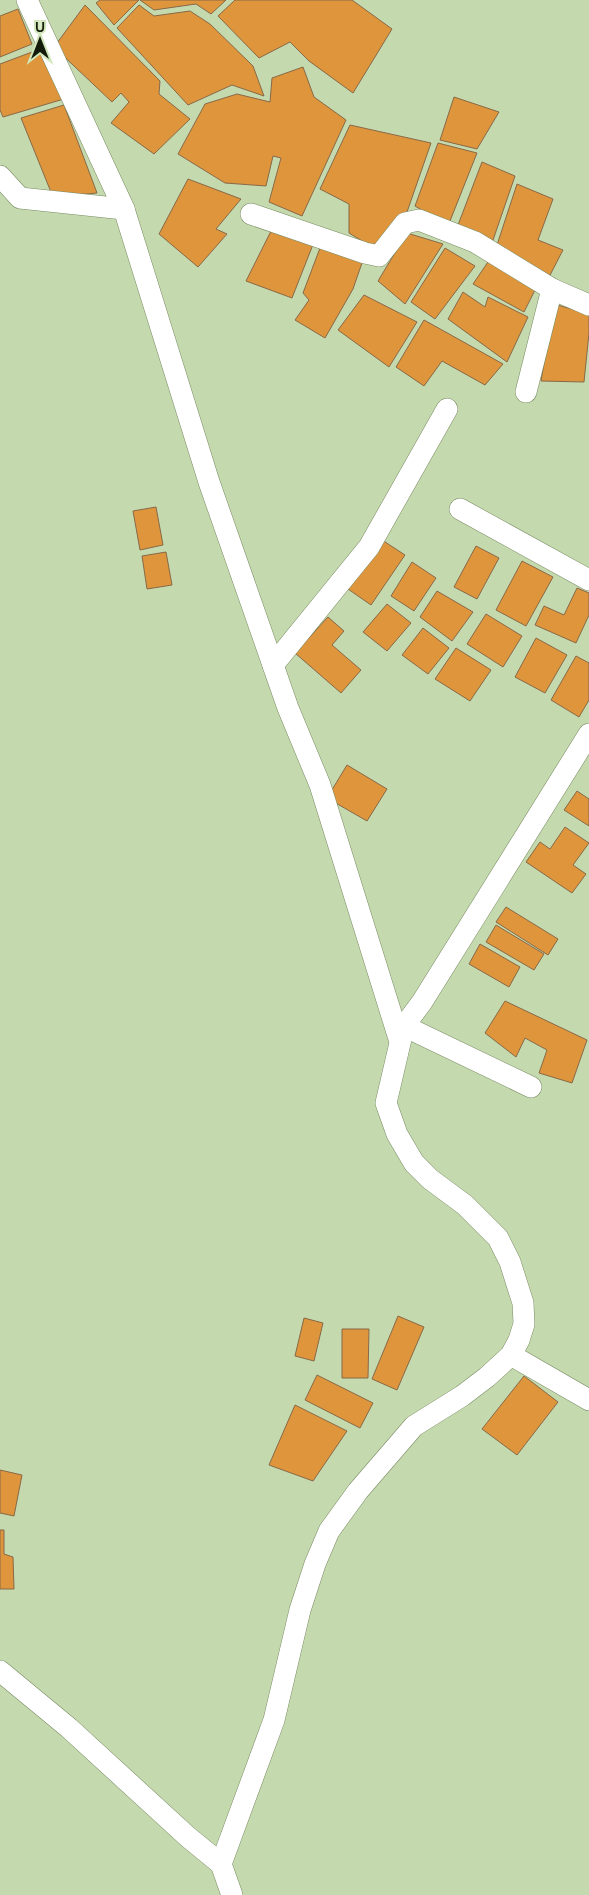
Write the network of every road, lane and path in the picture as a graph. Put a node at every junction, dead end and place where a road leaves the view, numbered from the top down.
1 (27, 0) edge
2 (0, 176) edge
3 (124, 209) junction
4 (251, 214) dead end
5 (552, 289) junction
6 (589, 305) edge
7 (526, 392) dead end
8 (447, 409) dead end
9 (460, 509) dead end
10 (589, 580) edge
11 (274, 665) junction
12 (589, 734) edge
13 (402, 1034) junction
14 (531, 1087) dead end
15 (511, 1355) junction
16 (589, 1400) edge
17 (0, 1671) edge
18 (221, 1864) junction
19 (232, 1895) edge

1 - 3 street
2 - 3 street
3 - 11 street
4 - 5 street
5 - 6 street
5 - 7 street
8 - 11 street
9 - 10 street
11 - 13 street
12 - 13 street
13 - 14 street
13 - 15 street
15 - 16 street
15 - 18 street
17 - 18 street
18 - 19 street

